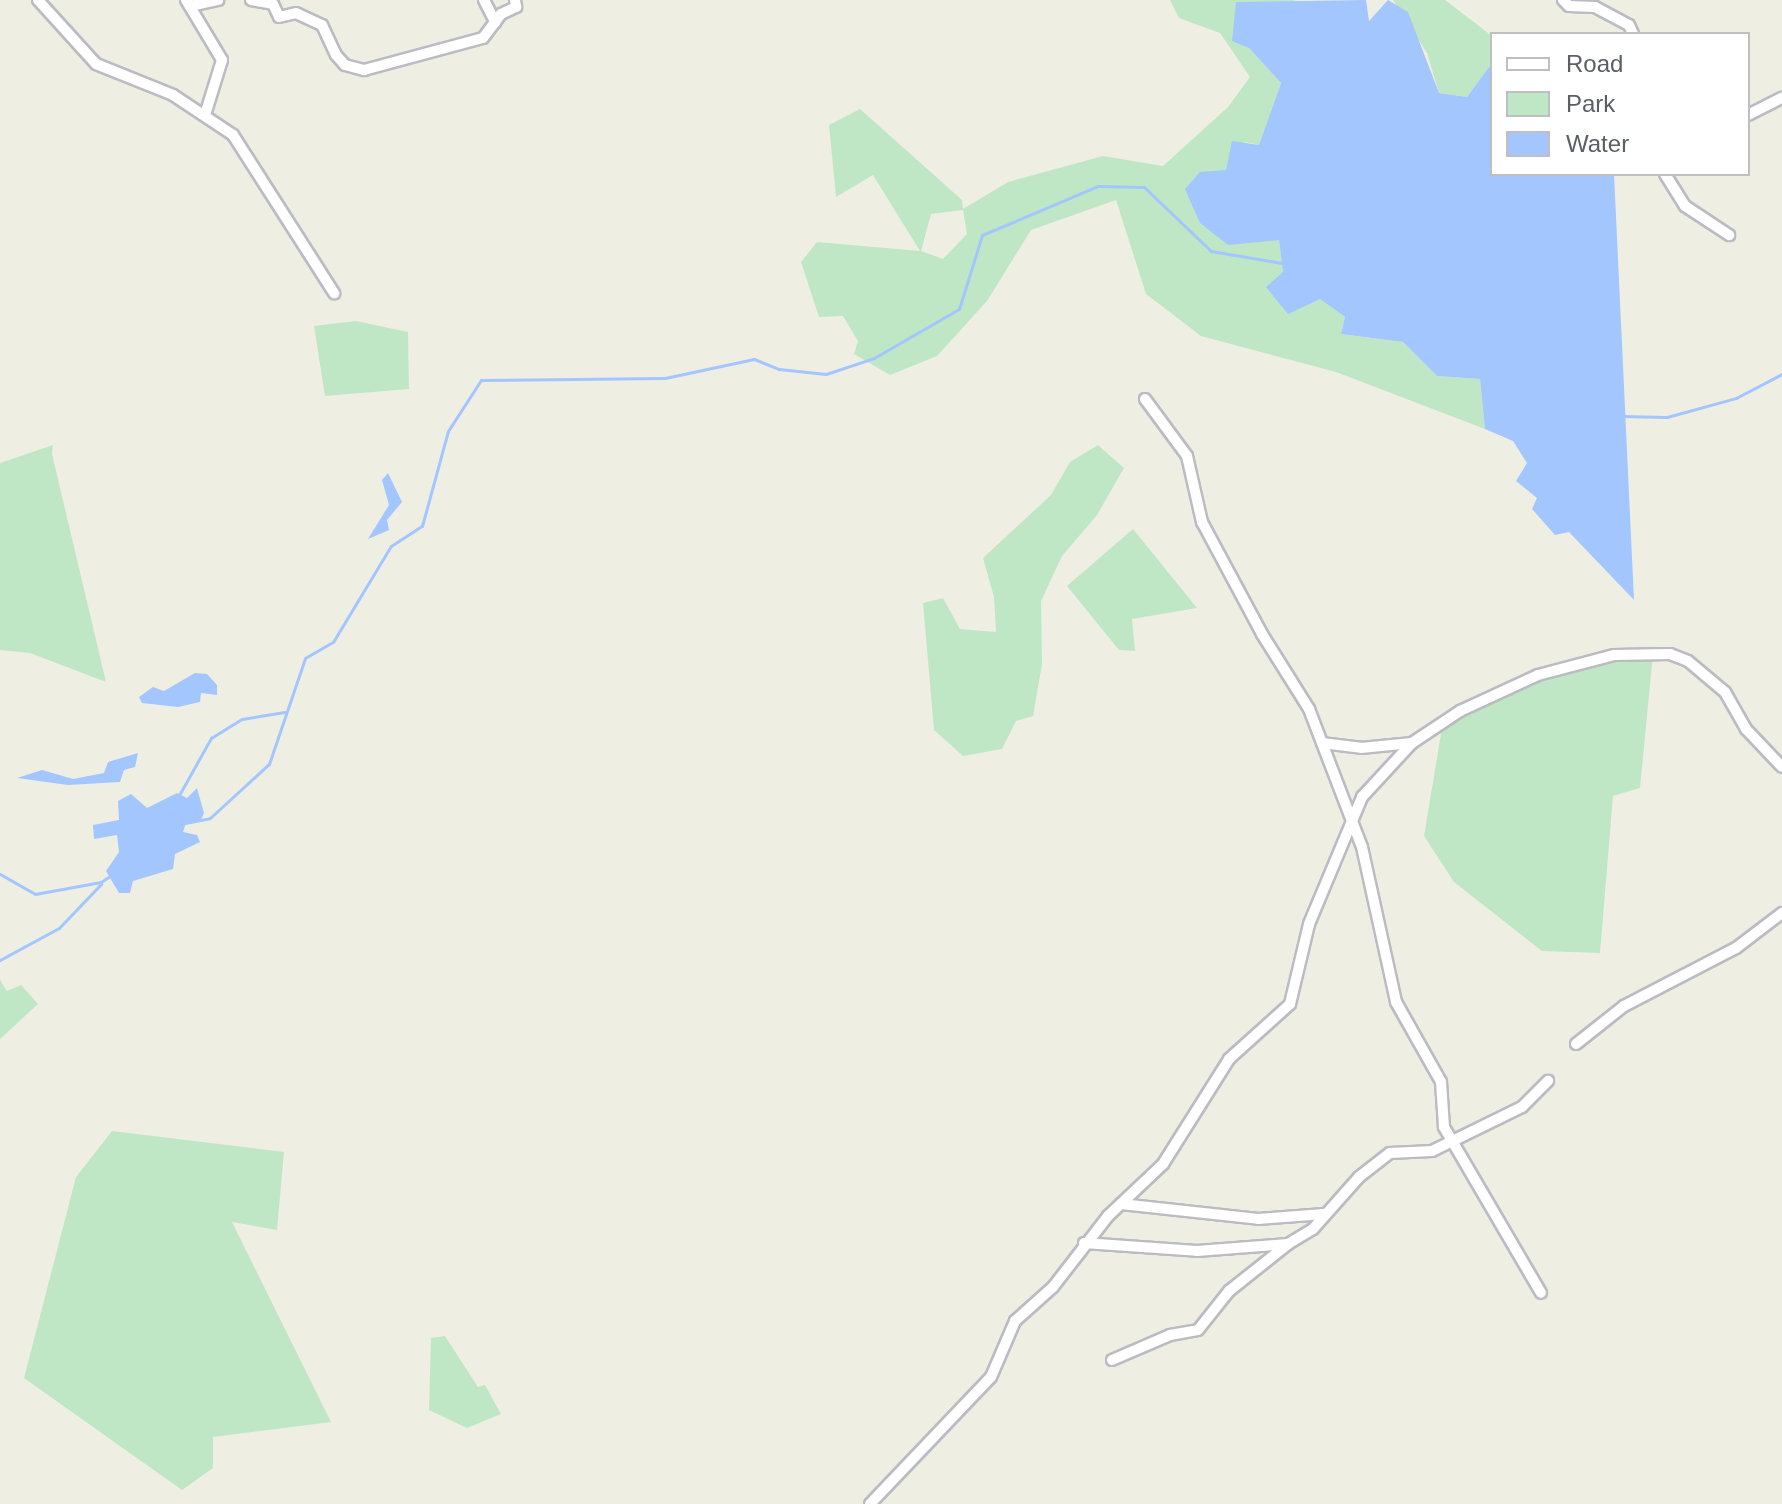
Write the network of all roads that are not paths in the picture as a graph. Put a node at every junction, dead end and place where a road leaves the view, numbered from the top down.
1 (38, 0) edge
2 (218, 0) edge
3 (251, 0) edge
4 (484, 0) edge
5 (515, 0) edge
6 (1563, 0) edge
7 (188, 3) edge
8 (495, 22) junction
9 (1632, 32) edge
10 (1782, 98) edge
11 (1750, 114) edge
12 (205, 115) junction
13 (1666, 176) edge
14 (1729, 235) dead end
15 (334, 293) dead end
16 (1145, 399) dead end
17 (1322, 743) junction
18 (1412, 743) junction
19 (1782, 767) edge
20 (1352, 820) junction
21 (1782, 913) edge
22 (1576, 1044) dead end
23 (1548, 1081) dead end
24 (1450, 1139) junction
25 (1121, 1204) junction
26 (1324, 1214) junction
27 (1084, 1243) junction
28 (1288, 1244) junction
29 (1541, 1293) dead end
30 (1112, 1360) dead end
31 (870, 1504) edge

1 - 12 street
2 - 7 street
3 - 8 street
4 - 8 street
5 - 8 street
6 - 9 street
7 - 12 street
10 - 11 street
12 - 15 street
13 - 14 street
16 - 17 street
17 - 18 street
17 - 20 street
18 - 19 street
18 - 20 street
20 - 24 street
20 - 25 street
21 - 22 street
23 - 24 street
24 - 26 street
24 - 29 street
25 - 26 street
25 - 27 street
26 - 28 street
27 - 28 street
27 - 31 street
28 - 30 street

